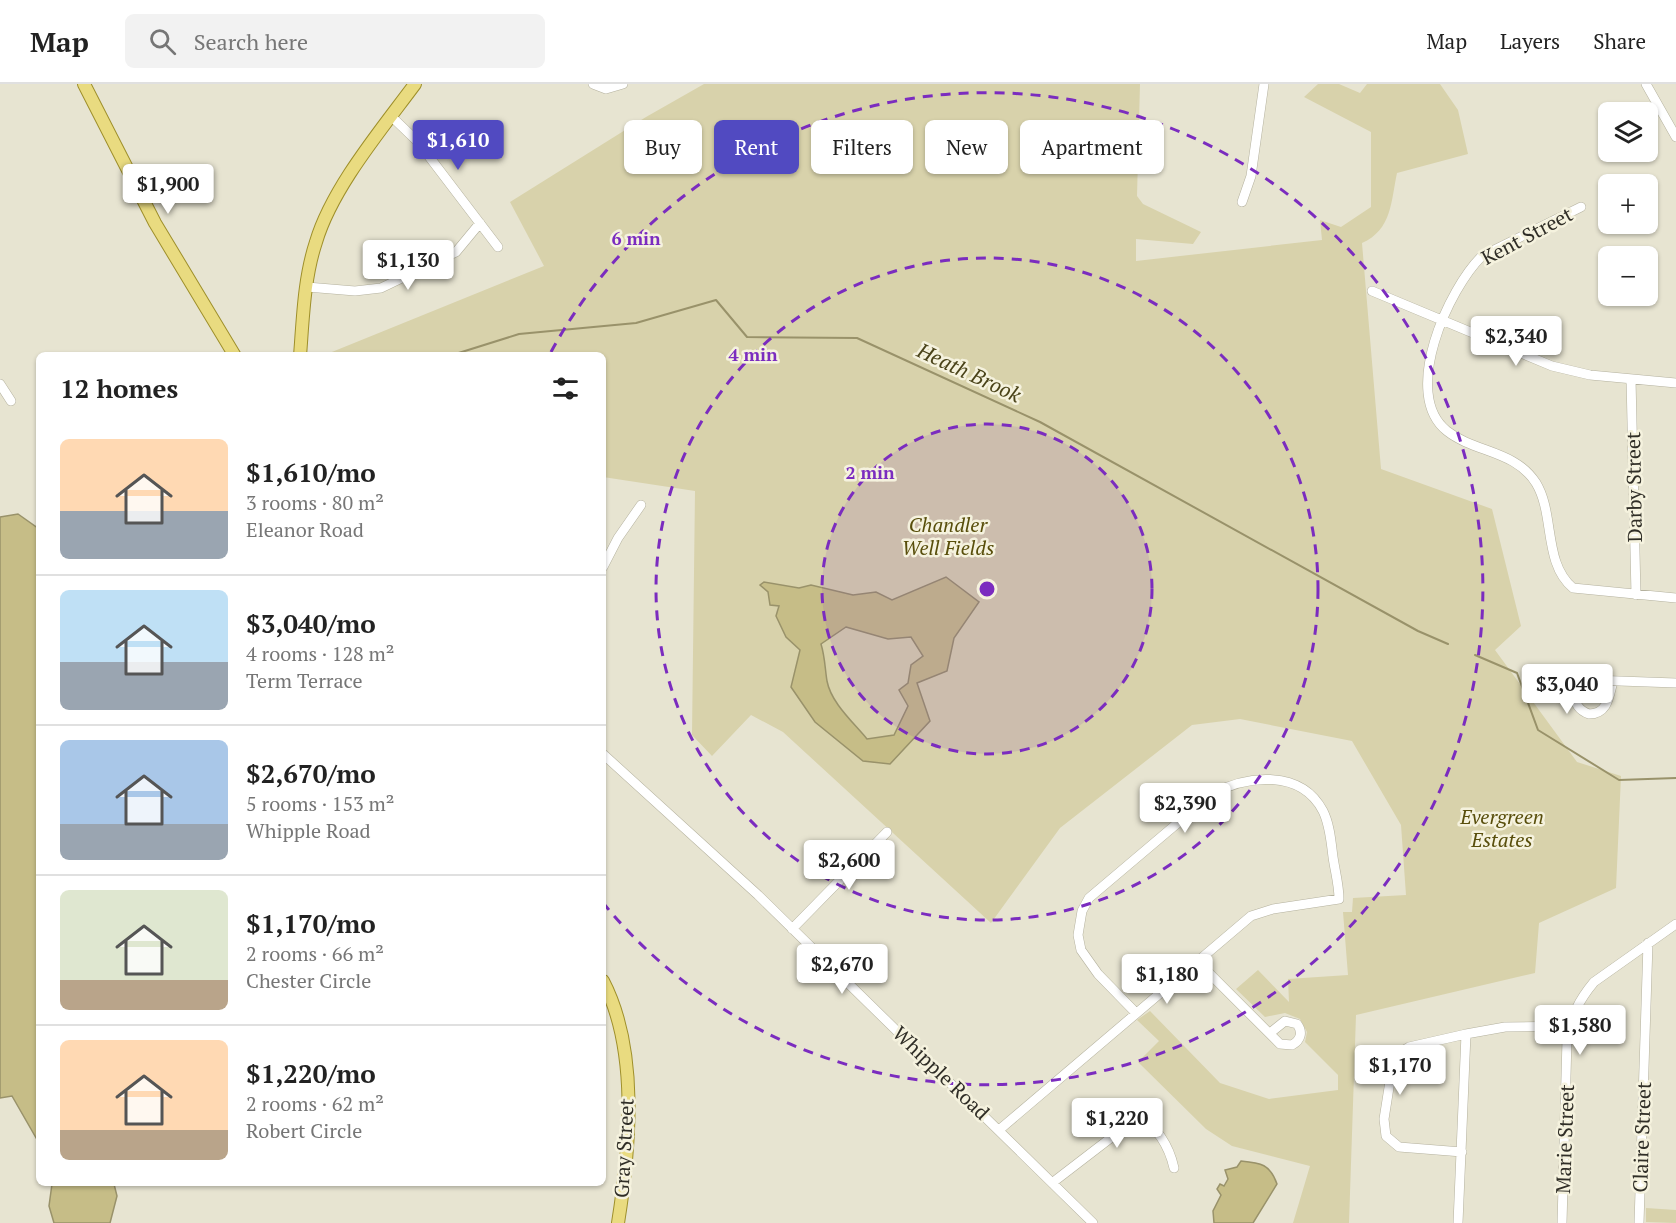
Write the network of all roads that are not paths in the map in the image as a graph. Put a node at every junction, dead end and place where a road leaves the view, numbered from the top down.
1 (84, 84) edge
2 (593, 84) edge
3 (623, 84) edge
4 (1264, 84) edge
5 (1646, 84) edge
6 (411, 85) edge
7 (392, 117) junction
8 (1675, 133) edge
9 (1242, 202) dead end
10 (1581, 207) dead end
11 (480, 223) junction
12 (498, 248) dead end
13 (307, 287) junction
14 (1372, 291) dead end
15 (1442, 320) junction
16 (233, 352) edge
17 (300, 352) edge
18 (1631, 379) junction
19 (1676, 383) edge
20 (0, 384) edge
21 (11, 401) dead end
22 (641, 505) dead end
23 (606, 561) edge
24 (1636, 595) junction
25 (1676, 598) edge
26 (1613, 681) junction
27 (1676, 683) edge
28 (606, 757) edge
29 (887, 832) dead end
30 (1676, 924) edge
31 (792, 928) junction
32 (1648, 943) junction
33 (1198, 962) junction
34 (606, 990) edge
35 (1136, 1013) junction
36 (1569, 1026) junction
37 (1270, 1033) dead end
38 (1466, 1034) junction
39 (999, 1130) junction
40 (1462, 1152) junction
41 (1174, 1168) dead end
42 (1052, 1183) junction
43 (618, 1223) edge
44 (1093, 1223) edge
45 (1458, 1223) edge
46 (1562, 1223) edge
47 (1639, 1223) edge

1 - 16 main road
2 - 3 street
4 - 9 street
5 - 8 street
6 - 7 main road
7 - 11 street
7 - 13 main road
10 - 15 street, Kent Street
11 - 12 street
11 - 13 street
13 - 17 main road
14 - 15 street
15 - 18 street
15 - 24 street, Kent Street
18 - 19 street
18 - 24 street, Darby Street
20 - 21 street
22 - 23 street
24 - 25 street, Kent Street
26 - 26 street
26 - 27 street
28 - 31 street, Whipple Road
29 - 31 street
30 - 32 street, Marie Street
31 - 39 street, Whipple Road
32 - 36 street, Marie Street
32 - 47 street, Claire Street
33 - 35 street
33 - 35 street
33 - 37 street
34 - 43 main road, Gray Street
35 - 39 street
36 - 38 street
36 - 46 street, Marie Street
38 - 40 street
38 - 40 street
39 - 42 street, Whipple Road
40 - 45 street
41 - 42 street
42 - 44 street, Whipple Road

